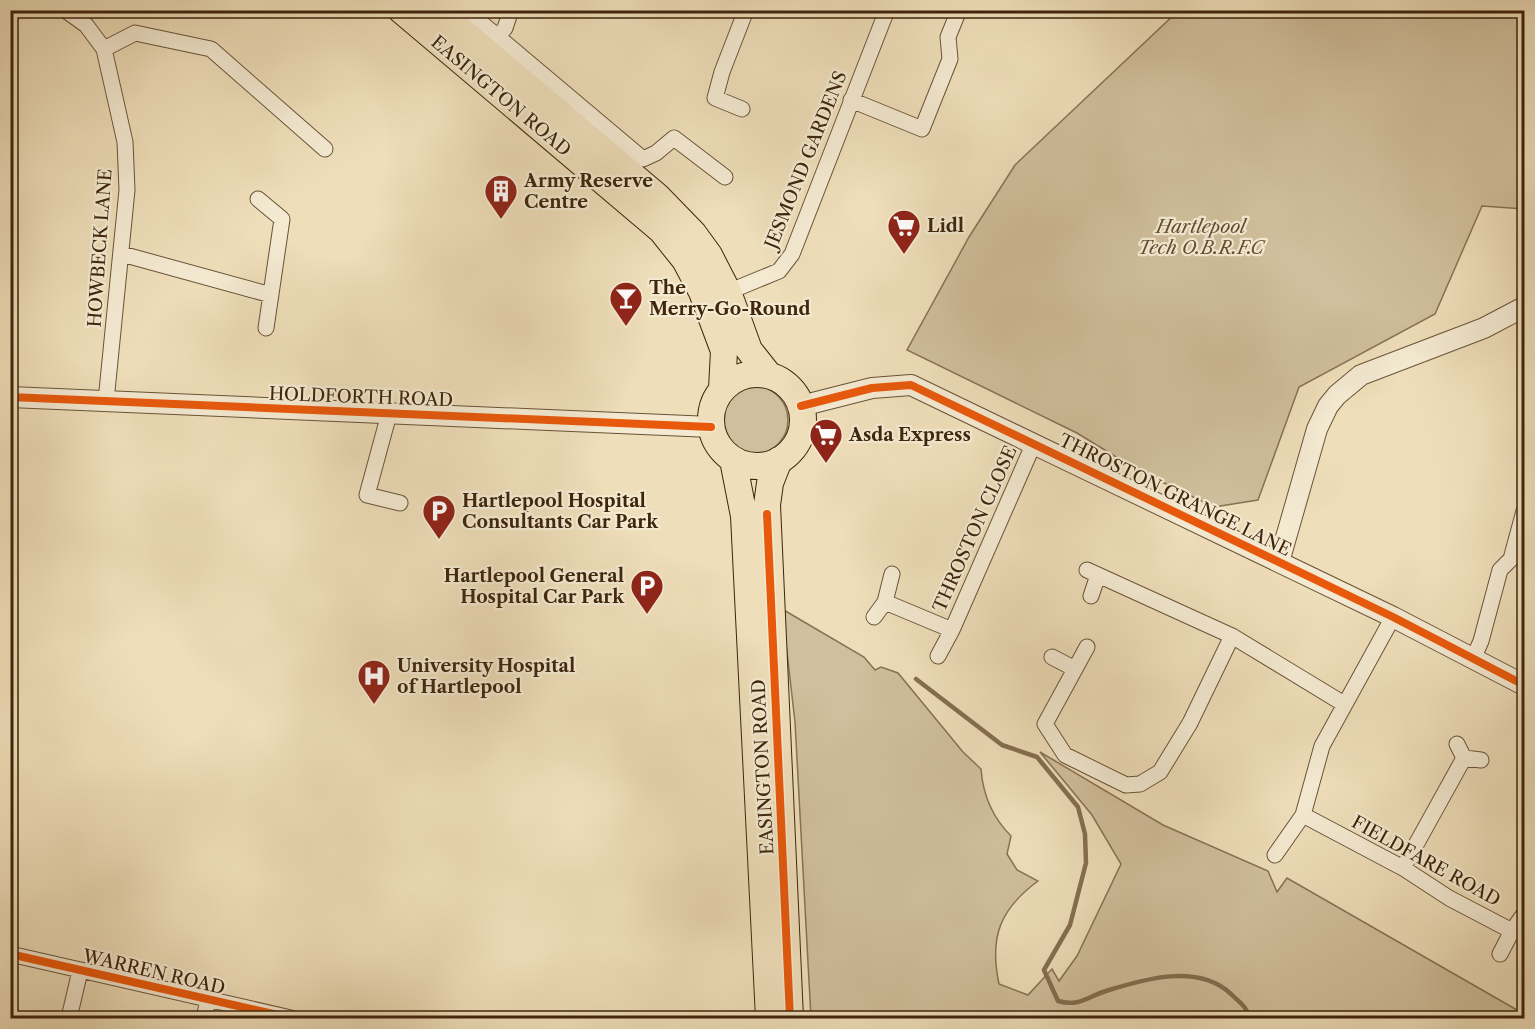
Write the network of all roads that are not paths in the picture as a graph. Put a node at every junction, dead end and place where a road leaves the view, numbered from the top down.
1 (12, 10) edge
2 (401, 10) edge
3 (437, 10) edge
4 (466, 10) edge
5 (511, 10) edge
6 (746, 10) edge
7 (887, 10) edge
8 (958, 10) edge
9 (74, 12) edge
10 (10, 19) edge
11 (497, 38) junction
12 (104, 49) junction
13 (507, 85) junction
14 (851, 100) junction
15 (742, 110) dead end
16 (326, 149) dead end
17 (622, 169) junction
18 (725, 177) dead end
19 (258, 199) dead end
20 (122, 254) junction
21 (728, 292) junction
22 (271, 295) junction
23 (1524, 308) edge
24 (266, 328) dead end
25 (768, 374) junction
26 (722, 389) junction
27 (10, 397) edge
28 (106, 401) junction
29 (801, 405) junction
30 (389, 414) junction
31 (711, 427) junction
32 (1034, 443) junction
33 (734, 460) junction
34 (779, 460) junction
35 (400, 503) dead end
36 (1524, 511) edge
37 (1279, 562) junction
38 (892, 574) dead end
39 (1091, 596) dead end
40 (885, 602) junction
41 (1393, 616) junction
42 (874, 617) dead end
43 (952, 630) junction
44 (1232, 636) junction
45 (1087, 647) dead end
46 (938, 656) dead end
47 (1052, 657) dead end
48 (1473, 660) junction
49 (1075, 669) junction
50 (1524, 685) edge
51 (1344, 704) junction
52 (1481, 760) dead end
53 (1302, 815) junction
54 (1275, 855) dead end
55 (1404, 868) junction
56 (1524, 914) edge
57 (1512, 931) junction
58 (10, 954) edge
59 (1500, 954) dead end
60 (80, 970) junction
61 (208, 1000) junction
62 (69, 1018) edge
63 (204, 1018) edge
64 (291, 1018) edge
65 (769, 1018) edge
66 (790, 1018) edge

1 - 10 street
2 - 13 highway, EASINGTON ROAD
3 - 13 highway, EASINGTON ROAD
4 - 11 street, EASINGTON ROAD
5 - 11 street
6 - 15 street
7 - 14 street, JESMOND GARDENS
8 - 14 street
9 - 12 street, HOWBECK LANE
11 - 17 street, EASINGTON ROAD
12 - 16 street
12 - 20 street, HOWBECK LANE
13 - 17 highway, EASINGTON ROAD
14 - 21 street, JESMOND GARDENS
17 - 18 street
17 - 21 highway, EASINGTON ROAD
17 - 26 highway, EASINGTON ROAD
19 - 22 street
20 - 22 street
20 - 28 street, HOWBECK LANE
21 - 25 highway, EASINGTON ROAD
22 - 24 street
23 - 37 street
25 - 26 highway
25 - 29 highway, EASINGTON ROAD
26 - 31 highway, EASINGTON ROAD
27 - 28 street, HOLDFORTH ROAD
28 - 30 street, HOLDFORTH ROAD
29 - 32 street, THROSTON GRANGE LANE
29 - 34 highway, EASINGTON ROAD
30 - 31 street, HOLDFORTH ROAD
30 - 35 street
31 - 33 highway, EASINGTON ROAD
32 - 37 street, THROSTON GRANGE LANE
32 - 43 street, THROSTON CLOSE
33 - 34 highway
33 - 65 highway, EASINGTON ROAD
34 - 66 highway, EASINGTON ROAD
36 - 48 street
37 - 41 street, THROSTON GRANGE LANE
38 - 40 street
39 - 44 street
40 - 42 street
40 - 43 street, THROSTON CLOSE
41 - 48 street, THROSTON GRANGE LANE
41 - 51 street
43 - 46 street
44 - 49 street
44 - 51 street
45 - 49 street
47 - 49 street
48 - 50 street, THROSTON GRANGE LANE
51 - 53 street
52 - 55 street
53 - 54 street
53 - 55 street, FIELDFARE ROAD
55 - 57 street, FIELDFARE ROAD
56 - 57 street, FIELDFARE ROAD
57 - 59 street
58 - 60 street, WARREN ROAD
60 - 61 street, WARREN ROAD
60 - 62 street
61 - 63 street, WARREN ROAD
61 - 64 street, WARREN ROAD

